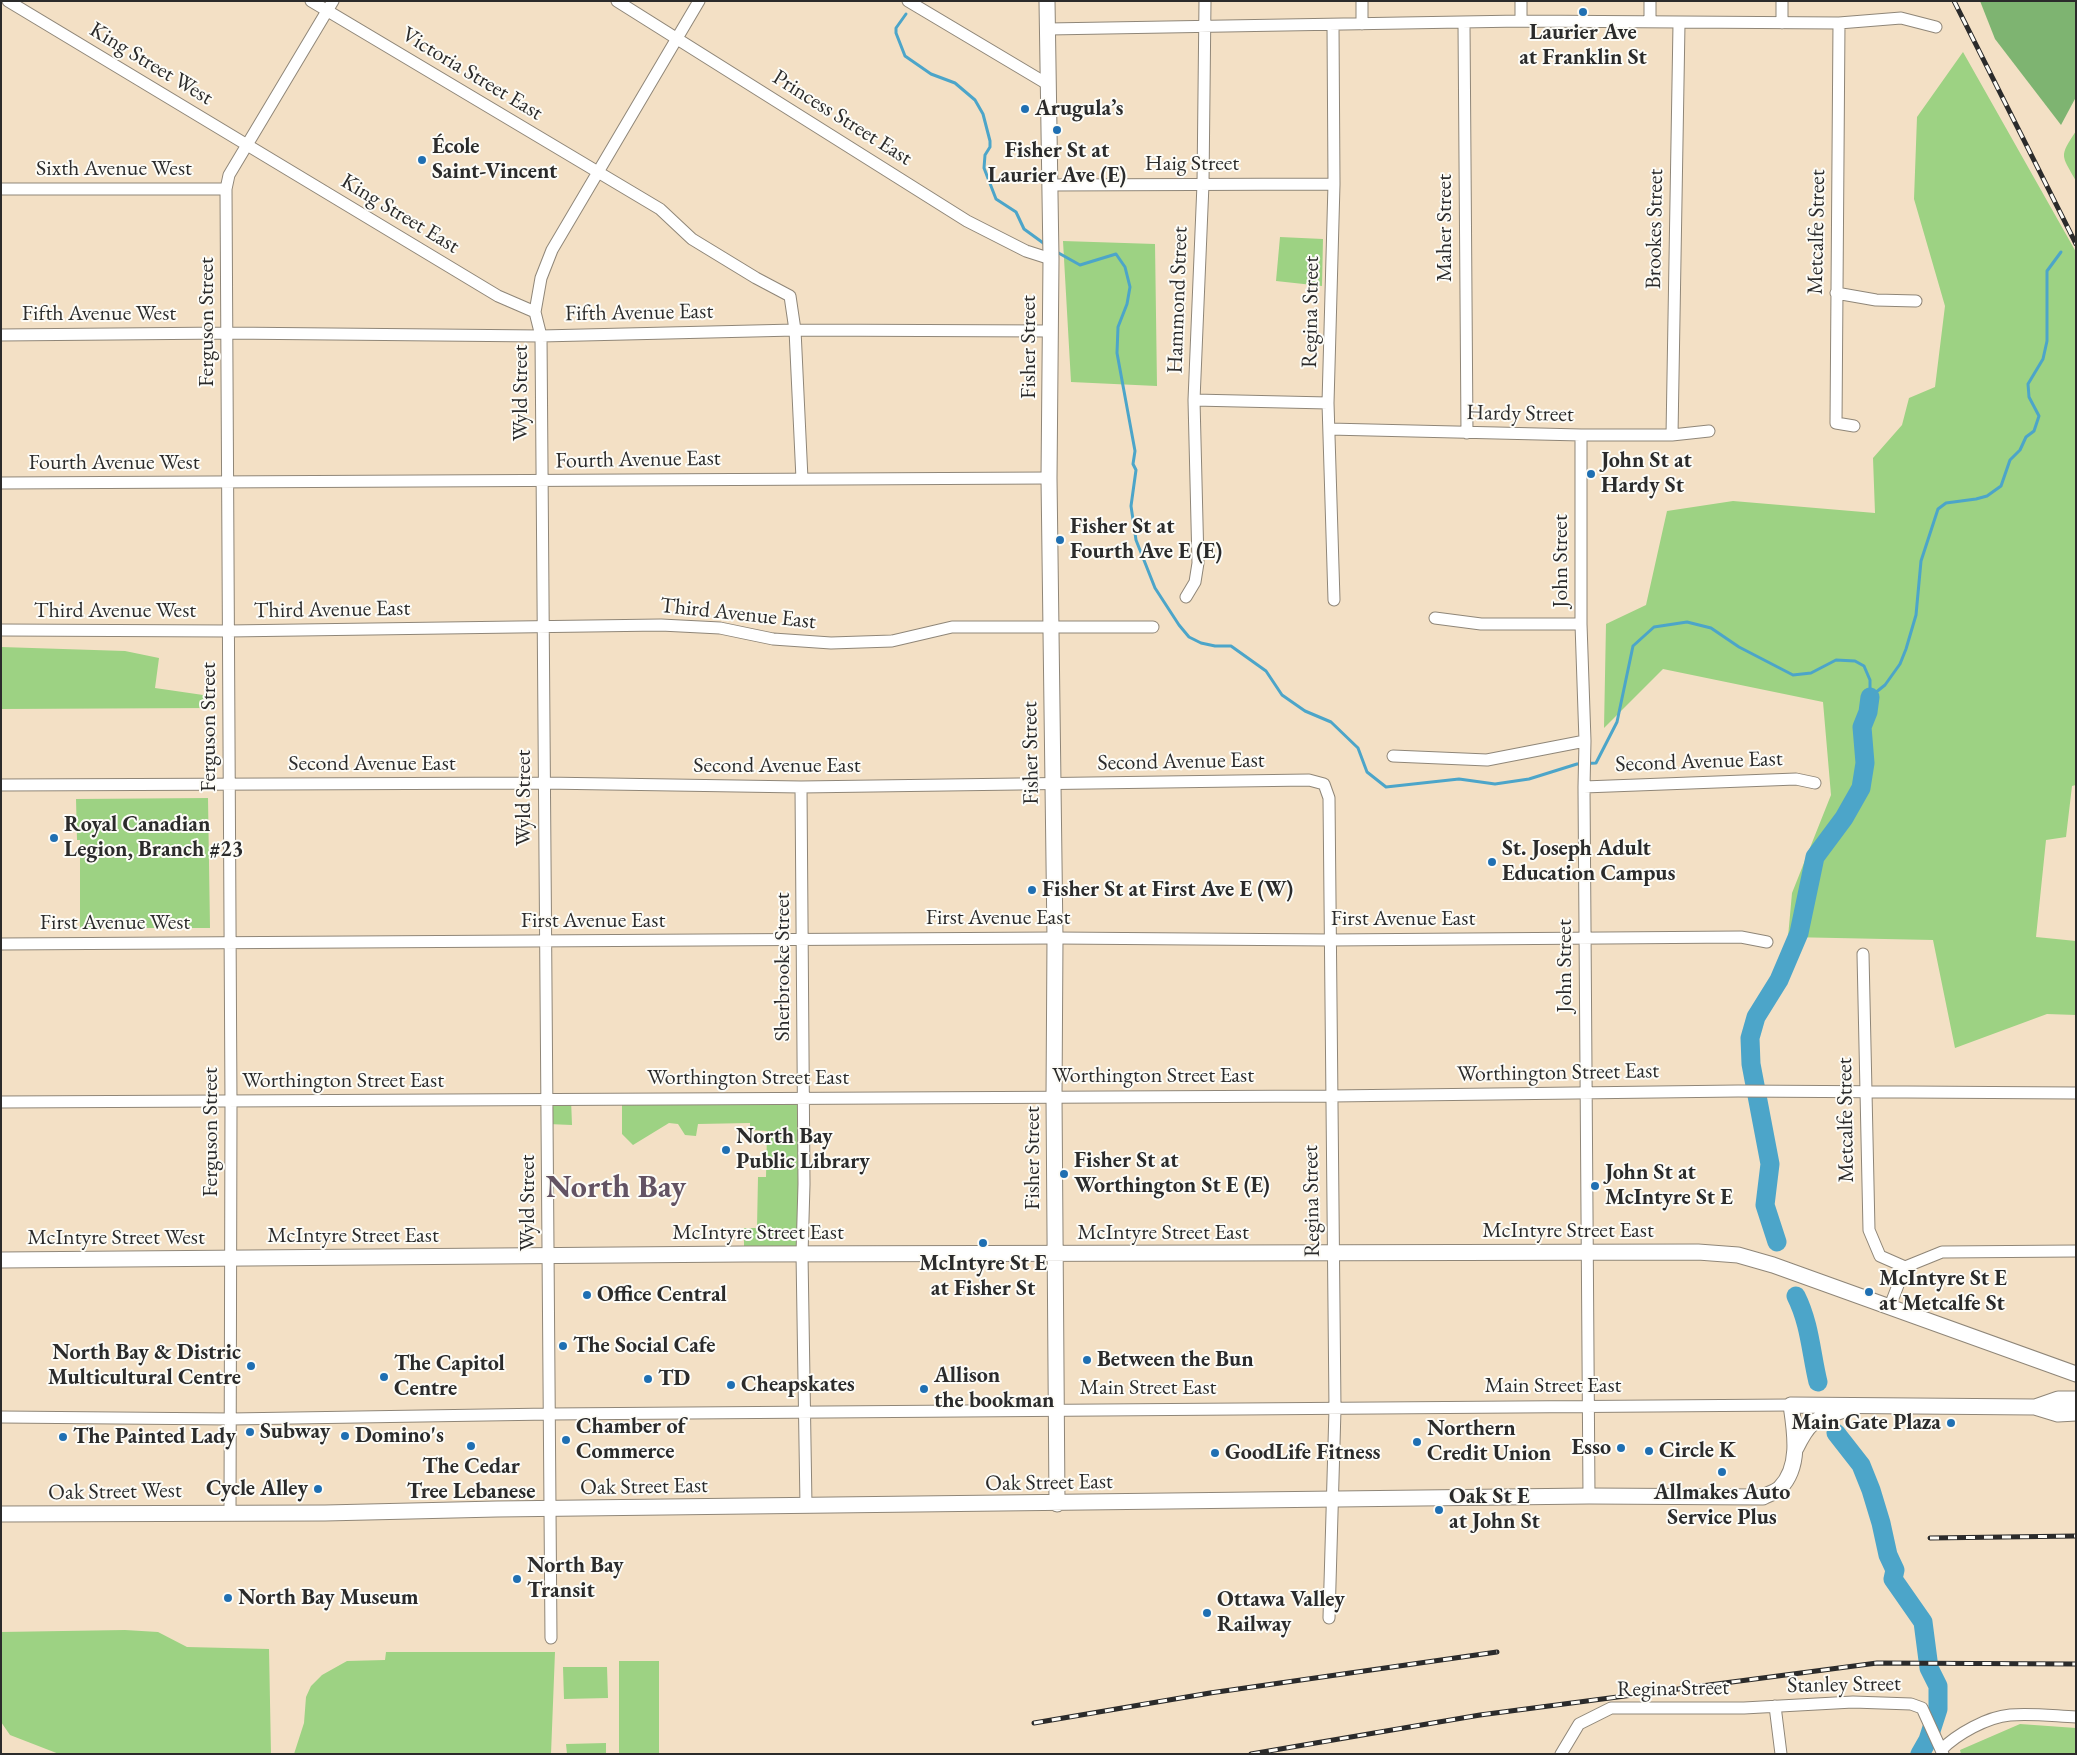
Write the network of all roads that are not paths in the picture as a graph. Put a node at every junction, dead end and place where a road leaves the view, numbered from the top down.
1 (8, 1) edge
2 (311, 1) edge
3 (617, 1) edge
4 (699, 1) edge
5 (908, 1) edge
6 (1047, 1) edge
7 (1205, 1) edge
8 (1362, 1) edge
9 (1521, 1) edge
10 (1650, 1) edge
11 (1782, 1) edge
12 (330, 6) edge
13 (1521, 21) junction
14 (1650, 22) junction
15 (1782, 23) junction
16 (1839, 23) junction
17 (1362, 24) junction
18 (1464, 24) junction
19 (1679, 24) junction
20 (1333, 25) junction
21 (1204, 27) junction
22 (1936, 27) dead end
23 (1048, 29) junction
24 (676, 37) junction
25 (1049, 85) junction
26 (248, 145) junction
27 (596, 172) junction
28 (1204, 184) junction
29 (1334, 184) junction
30 (1050, 185) junction
31 (1, 188) edge
32 (226, 189) junction
33 (1051, 255) junction
34 (1836, 293) junction
35 (1916, 301) dead end
36 (535, 312) junction
37 (795, 330) junction
38 (1051, 331) junction
39 (227, 333) junction
40 (1, 335) edge
41 (541, 336) junction
42 (1194, 400) junction
43 (1328, 403) junction
44 (1854, 426) dead end
45 (1329, 429) junction
46 (1709, 431) dead end
47 (1466, 433) junction
48 (1581, 435) junction
49 (1672, 435) junction
50 (1050, 478) junction
51 (802, 479) junction
52 (541, 481) junction
53 (1, 483) edge
54 (227, 483) junction
55 (1186, 597) dead end
56 (1334, 600) dead end
57 (1435, 618) dead end
58 (1581, 624) junction
59 (1051, 627) junction
60 (543, 628) junction
61 (1153, 628) dead end
62 (1, 630) edge
63 (228, 631) junction
64 (1585, 741) junction
65 (1393, 756) dead end
66 (544, 783) junction
67 (1815, 783) dead end
68 (1052, 784) junction
69 (1324, 784) joint
70 (1584, 784) junction
71 (1, 785) edge
72 (229, 785) junction
73 (801, 787) junction
74 (1055, 938) junction
75 (1585, 939) junction
76 (803, 940) junction
77 (1330, 940) junction
78 (544, 941) junction
79 (229, 942) junction
80 (1767, 942) dead end
81 (1, 944) edge
82 (1863, 954) dead end
83 (1586, 1092) junction
84 (1865, 1092) junction
85 (2076, 1093) edge
86 (1330, 1096) junction
87 (804, 1097) junction
88 (1054, 1097) junction
89 (548, 1099) junction
90 (1, 1102) edge
91 (231, 1102) junction
92 (2076, 1251) edge
93 (1333, 1252) junction
94 (1587, 1252) junction
95 (802, 1254) junction
96 (1055, 1254) junction
97 (549, 1257) junction
98 (231, 1258) junction
99 (1, 1260) edge
100 (1905, 1267) junction
101 (1890, 1306) junction
102 (2076, 1374) edge
103 (2076, 1399) edge
104 (1791, 1405) junction
105 (1855, 1406) junction
106 (2035, 1407) junction
107 (1588, 1408) junction
108 (1334, 1409) junction
109 (1057, 1410) junction
110 (806, 1412) junction
111 (550, 1414) junction
112 (2076, 1414) edge
113 (1, 1417) edge
114 (231, 1419) junction
115 (1794, 1452) junction
116 (1589, 1496) junction
117 (1330, 1500) junction
118 (1057, 1504) junction
119 (806, 1506) junction
120 (550, 1509) junction
121 (230, 1512) junction
122 (1, 1514) edge
123 (1329, 1618) dead end
124 (551, 1638) dead end
125 (1775, 1706) junction
126 (2076, 1717) edge
127 (1942, 1752) edge
128 (1561, 1754) edge
129 (1781, 1754) edge

1 - 26 street, King Street West
2 - 12 street, Victoria Street East
3 - 24 street, Princess Street East
4 - 24 street, Wyld Street
5 - 25 street
6 - 23 main road, Fisher Street
7 - 21 street, Hammond Street
8 - 17 street
9 - 13 street
10 - 14 street
11 - 15 street
12 - 26 street, Ferguson Street
12 - 27 street, Victoria Street East
13 - 14 street
13 - 18 street
14 - 19 street
15 - 16 street
15 - 19 street
16 - 22 street
16 - 34 street, Metcalfe Street
17 - 18 street
17 - 20 street
18 - 47 street, Maher Street
19 - 49 street, Brookes Street
20 - 21 street
20 - 29 street, Regina Street
21 - 23 street
21 - 28 street, Hammond Street
23 - 25 main road, Fisher Street
24 - 27 street, Wyld Street
24 - 33 street, Princess Street East
25 - 30 main road, Fisher Street
26 - 32 street, Ferguson Street
26 - 36 street, King Street East
27 - 36 street, Wyld Street
27 - 37 street, Victoria Street East
28 - 29 street, Haig Street
28 - 30 street, Haig Street
28 - 42 street, Hammond Street
29 - 43 street, Regina Street
30 - 33 main road, Fisher Street
31 - 32 street, Sixth Avenue West
32 - 39 street, Ferguson Street
33 - 38 main road, Fisher Street
34 - 35 street
34 - 44 street, Metcalfe Street
36 - 41 street, Wyld Street
37 - 38 street, Fifth Avenue East
37 - 41 street, Fifth Avenue East
37 - 51 street
38 - 50 main road, Fisher Street
39 - 40 street, Fifth Avenue West
39 - 41 street, Fifth Avenue East
39 - 54 street, Ferguson Street
41 - 52 street, Wyld Street
42 - 43 street
42 - 55 street, Hammond Street
43 - 45 street, Regina Street
45 - 47 street, Hardy Street
45 - 56 street, Regina Street
46 - 49 street, Hardy Street
47 - 48 street, Hardy Street
48 - 49 street, Hardy Street
48 - 58 street, John Street
50 - 51 street, Fourth Avenue East
50 - 59 main road, Fisher Street
51 - 52 street, Fourth Avenue East
52 - 54 street, Fourth Avenue East
52 - 60 street, Wyld Street
53 - 54 street, Fourth Avenue West
54 - 63 street, Ferguson Street
57 - 58 street
58 - 64 street, John Street
59 - 60 street, Third Avenue East
59 - 61 street, Third Avenue East
59 - 68 main road, Fisher Street
60 - 63 street, Third Avenue East
60 - 66 street, Wyld Street
62 - 63 street, Third Avenue West
63 - 72 street, Ferguson Street
64 - 65 street, Second Avenue East
64 - 70 street, John Street
66 - 72 street, Second Avenue East
66 - 73 street, Second Avenue East
66 - 78 street, Wyld Street
67 - 70 street, Second Avenue East
68 - 69 street, Second Avenue East
68 - 73 street, Second Avenue East
68 - 74 main road, Fisher Street
69 - 77 street, Regina Street
70 - 75 street, John Street
71 - 72 street, Second Avenue East
72 - 79 street, Ferguson Street
73 - 76 street, Sherbrooke Street
74 - 76 street, First Avenue East
74 - 77 street, First Avenue East
74 - 88 main road, Fisher Street
75 - 77 street, First Avenue East
75 - 80 street, First Avenue East
75 - 83 street, John Street
76 - 78 street, First Avenue East
76 - 87 street, Sherbrooke Street
77 - 86 street, Regina Street
78 - 79 street, First Avenue East
78 - 89 street, Wyld Street
79 - 81 street, First Avenue West
79 - 91 street, Ferguson Street
82 - 84 street, Metcalfe Street
83 - 84 street, Worthington Street East
83 - 86 street, Worthington Street East
83 - 94 street, John Street
84 - 85 street, Worthington Street East
84 - 100 street, Metcalfe Street
86 - 88 street, Worthington Street East
86 - 93 street, Regina Street
87 - 88 street, Worthington Street East
87 - 89 street, Worthington Street East
87 - 95 street, Sherbrooke Street
88 - 96 main road, Fisher Street
89 - 91 street, Worthington Street East
89 - 97 street, Wyld Street
90 - 91 street, Worthington Street East
91 - 98 street, Ferguson Street
92 - 100 street
93 - 94 main road, McIntyre Street East
93 - 96 main road, McIntyre Street East
93 - 108 street, Regina Street
94 - 101 main road, McIntyre Street East
94 - 107 street, John Street
95 - 96 main road, McIntyre Street East
95 - 97 main road, McIntyre Street East
95 - 110 street, Sherbrooke Street
96 - 109 main road, Fisher Street
97 - 98 main road, McIntyre Street East
97 - 111 street, Wyld Street
98 - 99 main road, McIntyre Street West
98 - 114 street, Ferguson Street
100 - 101 street
101 - 102 main road, McIntyre Street East
103 - 106 main road, Main Street East
104 - 105 main road, Main Street East
104 - 107 street, Main Street East
104 - 115 main road, Oak Street East
105 - 106 main road, Main Street East
105 - 115 main road
106 - 112 main road, Main Street East
107 - 108 street, Main Street East
107 - 116 street, John Street
108 - 109 street, Main Street East
108 - 117 street, Regina Street
109 - 110 street, Main Street East
109 - 118 main road, Fisher Street
110 - 111 street, Main Street East
110 - 119 street, Sherbrooke Street
111 - 114 street, Main Street East
111 - 120 street, Wyld Street
113 - 114 street, Main Street East
114 - 121 street, Ferguson Street
115 - 116 main road, Oak Street East
116 - 117 main road, Oak Street East
117 - 118 main road, Oak Street East
117 - 123 street, Regina Street
118 - 119 main road, Oak Street East
119 - 120 main road, Oak Street East
120 - 121 main road, Oak Street East
120 - 124 street, Wyld Street
121 - 122 main road, Oak Street West
125 - 127 street, Stanley Street
125 - 128 street, Regina Street
125 - 129 street
126 - 127 street

